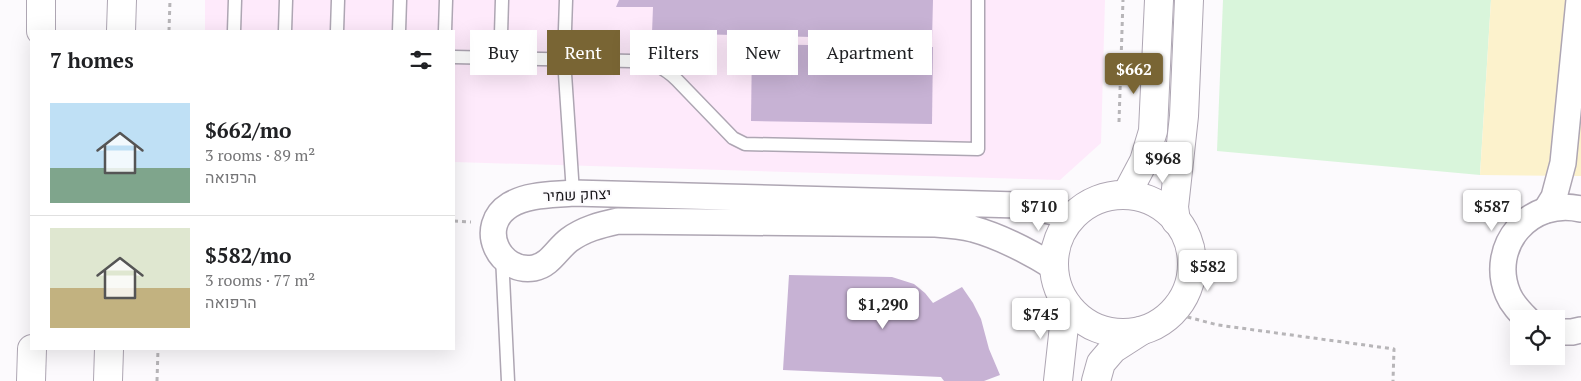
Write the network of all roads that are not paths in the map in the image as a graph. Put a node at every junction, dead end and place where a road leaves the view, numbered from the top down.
1 (41, 0) edge
2 (122, 0) edge
3 (235, 0) edge
4 (286, 0) edge
5 (338, 0) edge
6 (400, 0) edge
7 (446, 0) edge
8 (502, 0) edge
9 (566, 0) edge
10 (978, 0) edge
11 (1159, 0) edge
12 (1189, 0) edge
13 (1578, 0) edge
14 (40, 30) edge
15 (121, 30) edge
16 (234, 30) edge
17 (286, 30) edge
18 (337, 30) edge
19 (399, 30) edge
20 (445, 30) edge
21 (501, 30) edge
22 (565, 30) edge
23 (455, 56) edge
24 (547, 59) edge
25 (620, 61) edge
26 (565, 75) edge
27 (573, 193) junction
28 (1126, 196) junction
29 (1581, 209) edge
30 (1546, 210) junction
31 (1073, 216) junction
32 (1176, 221) junction
33 (502, 256) junction
34 (1054, 267) junction
35 (1064, 301) junction
36 (1518, 310) edge
37 (1581, 330) edge
38 (1141, 331) junction
39 (1565, 332) edge
40 (32, 350) edge
41 (109, 350) edge
42 (31, 381) edge
43 (108, 381) edge
44 (508, 381) edge
45 (1058, 381) edge
46 (1096, 381) edge

1 - 14 street
2 - 15 street
3 - 16 lane
4 - 17 lane
5 - 18 lane
6 - 19 lane
7 - 20 lane
8 - 21 lane
9 - 22 lane
10 - 25 lane
11 - 28 street
12 - 32 street
13 - 30 street
23 - 24 lane
26 - 27 lane
27 - 31 street, יצחק שמיר
27 - 33 street, יצחק שמיר
28 - 31 street
28 - 32 street
29 - 30 street
30 - 36 street
31 - 34 street
32 - 38 street
33 - 34 street, יצחק שמיר
33 - 44 lane
34 - 35 street
35 - 38 street
35 - 45 street
37 - 39 street
38 - 46 street
40 - 42 street
41 - 43 street

